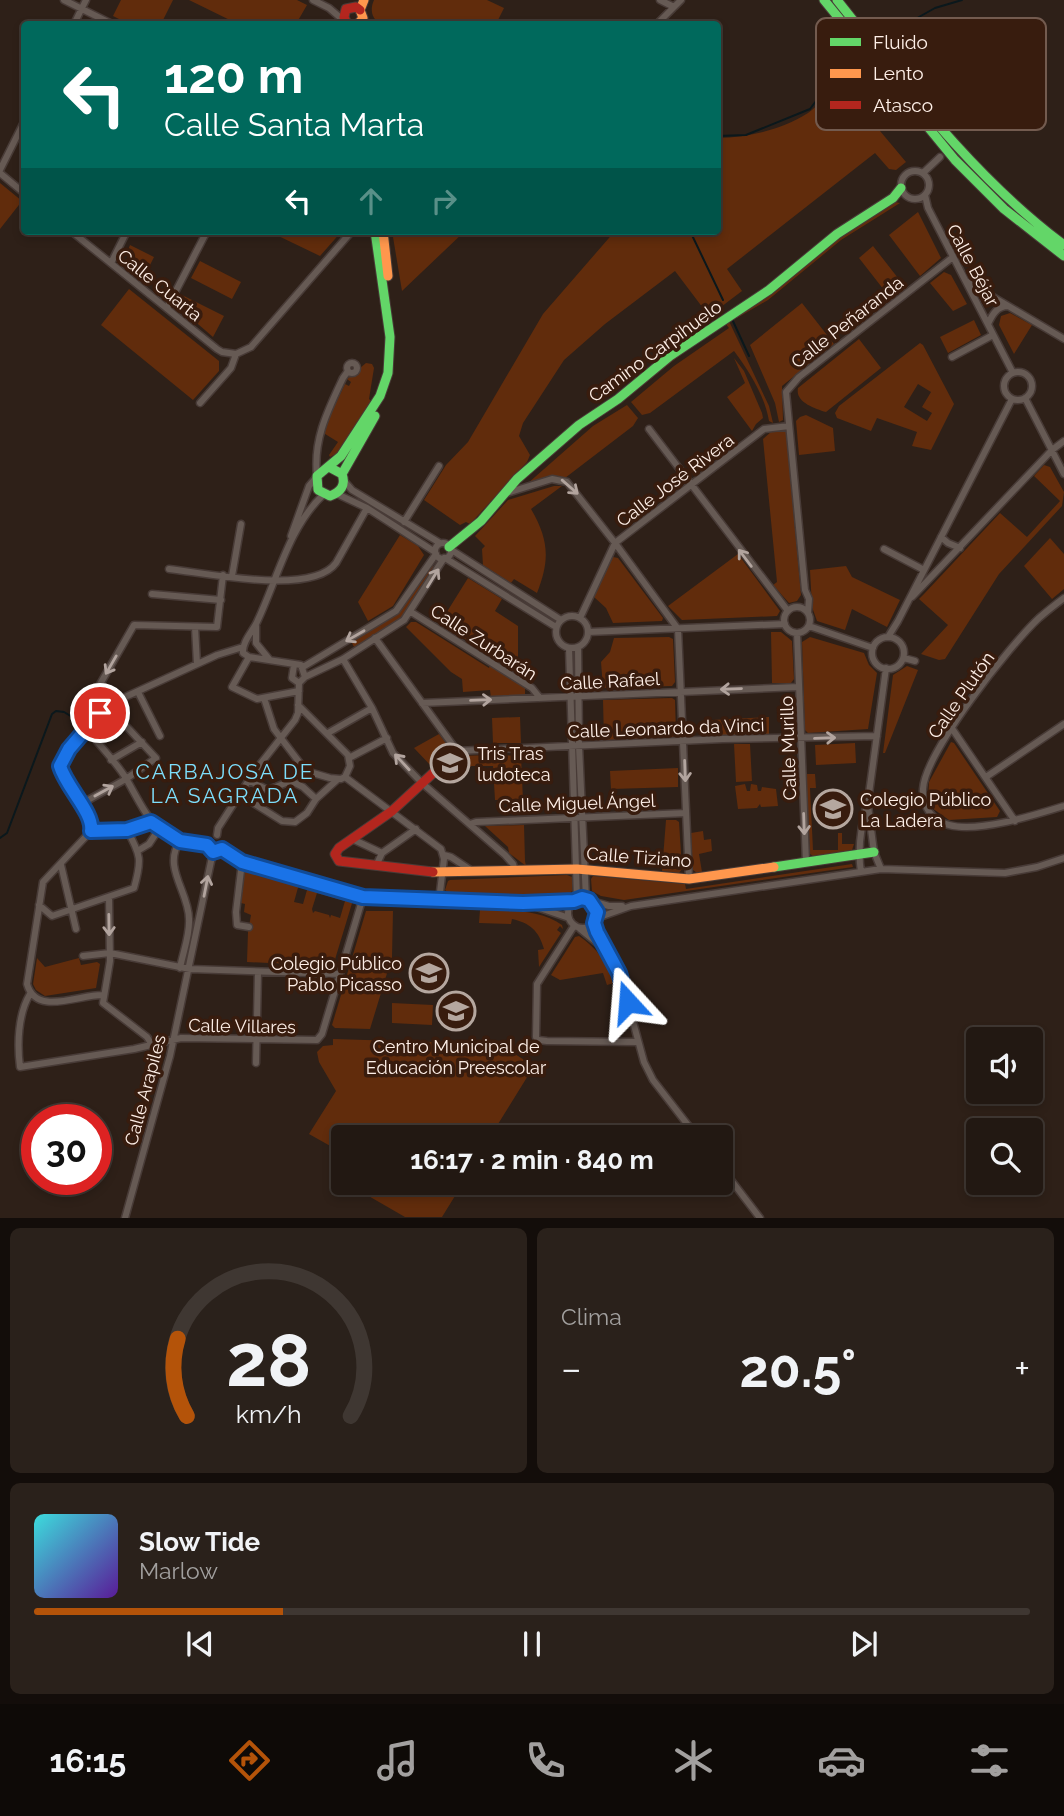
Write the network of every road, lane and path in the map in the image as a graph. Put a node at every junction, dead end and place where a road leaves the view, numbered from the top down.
1 (64, 0) edge
2 (86, 0) edge
3 (313, 0) edge
4 (364, 0) edge
5 (660, 0) edge
6 (681, 0) edge
7 (824, 0) edge
8 (837, 0) edge
9 (350, 5) edge
10 (674, 7) junction
11 (329, 8) junction
12 (82, 9) junction
13 (839, 18) edge
14 (852, 18) edge
15 (363, 19) edge
16 (76, 21) edge
17 (106, 21) edge
18 (344, 21) edge
19 (660, 21) edge
20 (21, 128) edge
21 (930, 130) edge
22 (943, 130) edge
23 (940, 157) dead end
24 (0, 172) edge
25 (923, 173) junction
26 (21, 190) edge
27 (904, 192) junction
28 (925, 195) junction
29 (918, 199) junction
30 (928, 208) junction
31 (76, 235) edge
32 (125, 235) edge
33 (205, 235) edge
34 (349, 235) edge
35 (375, 235) edge
36 (383, 235) edge
37 (1064, 245) edge
38 (1064, 256) edge
39 (953, 257) junction
40 (111, 263) junction
41 (965, 280) junction
42 (387, 297) junction
43 (1008, 306) junction
44 (167, 308) junction
45 (988, 324) junction
46 (393, 335) junction
47 (993, 335) junction
48 (1064, 339) edge
49 (236, 354) junction
50 (952, 357) dead end
51 (348, 371) dead end
52 (1013, 373) junction
53 (1012, 398) junction
54 (1025, 398) junction
55 (200, 403) dead end
56 (789, 426) junction
57 (649, 429) dead end
58 (1064, 441) edge
59 (1052, 450) junction
60 (316, 455) junction
61 (439, 466) dead end
62 (327, 468) junction
63 (1064, 474) edge
64 (316, 476) junction
65 (343, 478) junction
66 (691, 485) junction
67 (507, 493) junction
68 (337, 494) junction
69 (323, 495) junction
70 (367, 508) junction
71 (404, 522) junction
72 (241, 524) dead end
73 (942, 537) junction
74 (615, 542) junction
75 (447, 547) junction
76 (960, 548) junction
77 (884, 549) dead end
78 (435, 553) junction
79 (285, 555) junction
80 (444, 558) junction
81 (169, 569) dead end
82 (924, 570) junction
83 (223, 575) junction
84 (232, 576) junction
85 (273, 581) junction
86 (805, 590) junction
87 (152, 594) dead end
88 (1064, 598) edge
89 (221, 600) junction
90 (908, 601) junction
91 (798, 607) junction
92 (788, 611) junction
93 (411, 612) junction
94 (808, 612) junction
95 (580, 618) junction
96 (561, 620) junction
97 (898, 621) junction
98 (256, 623) junction
99 (785, 624) junction
100 (195, 626) junction
101 (809, 626) junction
102 (556, 628) junction
103 (678, 629) junction
104 (588, 632) junction
105 (797, 633) junction
106 (888, 636) junction
107 (375, 638) junction
108 (897, 639) junction
109 (257, 646) junction
110 (578, 647) junction
111 (569, 648) junction
112 (873, 648) junction
113 (247, 651) junction
114 (904, 658) junction
115 (343, 659) junction
116 (271, 660) junction
117 (915, 661) dead end
118 (197, 664) junction
119 (294, 665) junction
120 (303, 667) junction
121 (886, 668) junction
122 (305, 677) junction
123 (299, 687) junction
124 (799, 687) junction
125 (681, 691) junction
126 (138, 692) junction
127 (574, 696) junction
128 (264, 698) junction
129 (540, 698) junction
130 (112, 703) junction
131 (422, 703) junction
132 (298, 705) junction
133 (372, 708) junction
134 (1064, 724) edge
135 (86, 727) junction
136 (951, 727) junction
137 (328, 733) junction
138 (160, 736) dead end
139 (877, 736) junction
140 (93, 737) junction
141 (801, 737) junction
142 (281, 738) junction
143 (387, 738) junction
144 (142, 742) junction
145 (683, 742) junction
146 (576, 746) junction
147 (457, 751) junction
148 (349, 758) junction
149 (111, 760) junction
150 (986, 777) junction
151 (341, 778) junction
152 (126, 779) junction
153 (248, 780) junction
154 (422, 783) junction
155 (239, 794) junction
156 (317, 799) junction
157 (868, 801) junction
158 (81, 804) junction
159 (1064, 806) edge
160 (392, 811) junction
161 (686, 813) junction
162 (574, 817) junction
163 (583, 817) junction
164 (1015, 821) junction
165 (151, 822) junction
166 (470, 824) junction
167 (159, 829) junction
168 (416, 829) junction
169 (127, 830) junction
170 (91, 831) junction
171 (217, 835) junction
172 (178, 839) junction
173 (352, 839) junction
174 (207, 845) junction
175 (222, 849) junction
176 (213, 852) junction
177 (874, 852) junction
178 (139, 853) junction
179 (382, 853) junction
180 (858, 854) junction
181 (444, 855) junction
182 (1064, 858) edge
183 (242, 862) junction
184 (806, 862) junction
185 (61, 865) junction
186 (376, 866) junction
187 (581, 869) junction
188 (881, 869) junction
189 (515, 872) junction
190 (861, 872) junction
191 (442, 873) junction
192 (475, 873) junction
193 (689, 879) junction
194 (363, 897) junction
195 (108, 898) junction
196 (439, 900) junction
197 (575, 900) junction
198 (589, 900) junction
199 (523, 903) junction
200 (39, 905) junction
201 (631, 906) junction
202 (72, 911) junction
203 (190, 918) junction
204 (569, 918) junction
205 (200, 920) junction
206 (596, 920) junction
207 (576, 926) junction
208 (248, 927) dead end
209 (76, 929) dead end
210 (604, 948) junction
211 (110, 953) junction
212 (83, 956) dead end
213 (180, 968) junction
214 (190, 969) junction
215 (258, 972) junction
216 (340, 974) junction
217 (30, 994) junction
218 (103, 995) junction
219 (140, 1036) junction
220 (173, 1039) junction
221 (257, 1040) junction
222 (637, 1042) junction
223 (152, 1045) junction
224 (134, 1049) junction
225 (170, 1056) junction
226 (256, 1063) dead end
227 (688, 1125) edge
228 (733, 1182) edge
229 (125, 1217) edge
230 (761, 1217) edge

1 - 12 street
2 - 12 street
3 - 11 street
4 - 15 main road
5 - 10 street
6 - 10 street
7 - 13 main road
8 - 14 main road
9 - 11 street
9 - 15 main road
10 - 19 street
11 - 18 street
12 - 16 street
12 - 17 street
20 - 24 street
21 - 38 main road
22 - 37 main road
23 - 25 street
24 - 26 street
25 - 27 street
25 - 28 street
27 - 29 street
27 - 67 main road, Camino Carpihuelo
28 - 29 street
28 - 30 street, Calle Béjar
29 - 30 street, Calle Béjar
30 - 39 street, Calle Béjar
31 - 40 street, Calle Cuarta
32 - 40 street
33 - 44 street
34 - 49 street
35 - 42 main road
36 - 42 main road
39 - 41 street, Calle Béjar
39 - 56 street, Calle Peñaranda
40 - 44 street, Calle Cuarta
41 - 43 street
41 - 45 street, Calle Béjar
42 - 46 main road
43 - 45 street
43 - 48 street
44 - 49 street, Calle Cuarta
45 - 47 street, Calle Béjar
46 - 62 main road
46 - 65 main road
47 - 50 street
47 - 52 street, Calle Béjar
49 - 55 street
51 - 60 street
52 - 53 street
52 - 54 street
53 - 54 street
53 - 73 street
54 - 59 street
56 - 66 street, Calle José Rivera
56 - 86 street, Calle Peñaranda
57 - 66 street
58 - 59 street
59 - 63 street
59 - 76 street
60 - 62 street
60 - 64 street
61 - 71 street
62 - 64 main road
62 - 65 main road
64 - 69 main road
64 - 79 street
65 - 68 main road
65 - 71 street
66 - 74 street, Calle José Rivera
92 -> 66 street
67 -> 74 street
67 - 75 main road, Camino Carpihuelo
68 - 69 main road
68 - 70 street
69 - 79 street
70 - 78 street
70 - 85 street
71 - 75 street
72 - 84 street
73 - 76 street
73 - 82 street
74 - 95 street, Calle José Rivera
74 - 103 street
75 - 78 street
75 - 80 street
75 - 96 street
76 - 90 street
77 - 82 street
78 - 80 street
78 -> 120 street
79 - 85 street
93 -> 80 street
80 - 102 street
81 - 83 street
82 - 90 street
83 - 84 street
83 - 89 street
84 - 85 street
85 - 98 street
86 - 91 street, Calle Peñaranda
86 - 94 street, Calle Peñaranda
87 - 89 street
88 - 136 street, Calle Plutón
89 - 100 street
90 - 97 street
91 - 92 street
91 - 94 street
92 - 99 street
93 - 107 street
93 - 129 street, Calle Zurbarán
94 - 101 street
95 - 96 street
95 - 104 street
96 - 102 street
97 - 106 street
97 - 108 street
98 - 109 street
98 - 113 street
99 - 103 street
99 - 105 street
100 - 118 street
100 -> 130 street
101 - 105 street
101 - 112 street
102 - 111 street
103 - 104 street
103 - 125 street
104 - 110 street
105 - 124 street, Calle Murillo
106 - 108 street
106 - 112 street
107 - 115 street
107 - 131 street
108 - 114 street
109 - 113 street
109 - 113 street
109 - 116 street
110 - 111 street
110 - 127 street
111 - 127 street
112 - 121 street
113 - 116 street
113 - 118 street
113 - 128 street
114 - 117 street
114 - 121 street
115 - 122 street
115 - 133 street
116 - 119 street
118 - 126 street
119 - 120 street
119 - 123 street
120 - 122 street
121 - 139 street
122 - 123 street
123 - 128 street
123 - 132 street
124 -> 125 street, Calle Rafael
124 - 141 street, Calle Murillo
125 - 127 street, Calle Rafael
125 - 145 street
126 - 130 street
126 - 138 street
127 - 129 street, Calle Rafael
127 - 146 street
128 - 142 street
131 -> 129 street, Calle Rafael
130 - 135 street
131 - 147 street
132 - 137 street
132 - 142 street
133 - 137 street
133 - 143 street
134 - 150 street
135 - 140 street
135 - 158 street
136 - 150 street
136 - 164 street, Calle Plutón
137 - 148 street
141 -> 139 street, Calle Leonardo da Vinci
139 - 157 street
140 - 144 street
140 - 149 street
141 - 145 street, Calle Leonardo da Vinci
141 -> 184 street, Calle Murillo
142 - 151 street
142 - 153 street
143 - 148 street
154 -> 143 street
144 - 149 street
144 - 152 street
145 - 146 street, Calle Leonardo da Vinci
145 -> 161 street
146 - 147 street, Calle Leonardo da Vinci
146 - 162 street
146 - 163 street
147 - 154 main road
148 - 151 street
149 - 152 street
150 - 164 street
151 - 156 street
151 - 160 street
158 -> 152 street
152 - 165 street
153 - 155 street
153 - 156 street
154 - 160 main road
154 - 166 street
155 - 156 street
155 - 171 street
157 - 177 street
157 - 180 street
158 - 170 street
159 - 164 street, Calle Plutón
160 - 168 street
160 - 173 main road
161 - 163 street, Calle Miguel Ángel
161 - 193 street
162 - 163 street, Calle Miguel Ángel
162 - 166 street, Calle Miguel Ángel
162 - 187 street
163 - 187 street
165 - 167 street
165 - 169 street
166 - 189 street
167 - 172 street
167 - 178 street
168 - 179 street
168 - 181 street
169 - 170 street
169 - 178 street
170 - 185 street
171 - 174 street
171 - 175 street
172 - 174 street
172 - 203 street
173 - 179 street
173 - 186 main road, Calle Tiziano
174 - 176 street
175 - 176 street
175 - 183 street
205 -> 176 street, Calle Arapiles
177 - 180 main road, Calle Tiziano
177 - 188 street
178 - 195 street
179 - 186 street
180 - 184 main road, Calle Tiziano
180 - 190 street
181 - 191 street
181 - 192 street
182 - 188 street
183 - 194 street
183 - 208 street
184 - 193 main road, Calle Tiziano
185 - 200 street
185 - 202 street
186 - 191 main road, Calle Tiziano
187 - 189 main road, Calle Tiziano
187 - 193 main road, Calle Tiziano
187 - 197 street
187 - 198 street
188 - 190 street
189 - 192 main road, Calle Tiziano
190 - 201 street
191 - 192 main road, Calle Tiziano
191 - 196 street
194 - 196 street
194 - 216 street
195 - 202 street
195 -> 211 street
196 - 199 street
197 - 198 street
197 - 199 street
197 - 204 street
198 - 201 street
198 - 206 street
199 - 204 street
200 - 202 street
200 - 217 street
201 - 206 street
202 - 209 street
203 - 205 street
203 - 213 street
204 - 207 street
205 - 214 street, Calle Arapiles
206 - 207 street
206 - 210 street
207 - 210 street
207 - 222 street
210 - 222 street
211 - 212 street
211 - 213 street
211 - 218 street
213 - 214 street
214 - 215 street
214 - 220 street, Calle Arapiles
215 - 216 street
215 - 221 street
216 - 221 street, Calle Villares
217 - 218 street
217 - 224 street, Calle Villares
218 - 219 street
219 - 223 street
219 - 224 street
220 - 221 street, Calle Villares
220 - 223 street, Calle Villares
220 - 225 street, Calle Arapiles
221 - 226 street
222 - 227 street
223 - 224 street, Calle Villares
223 - 225 street
225 - 229 street, Calle Arapiles
228 - 230 street

